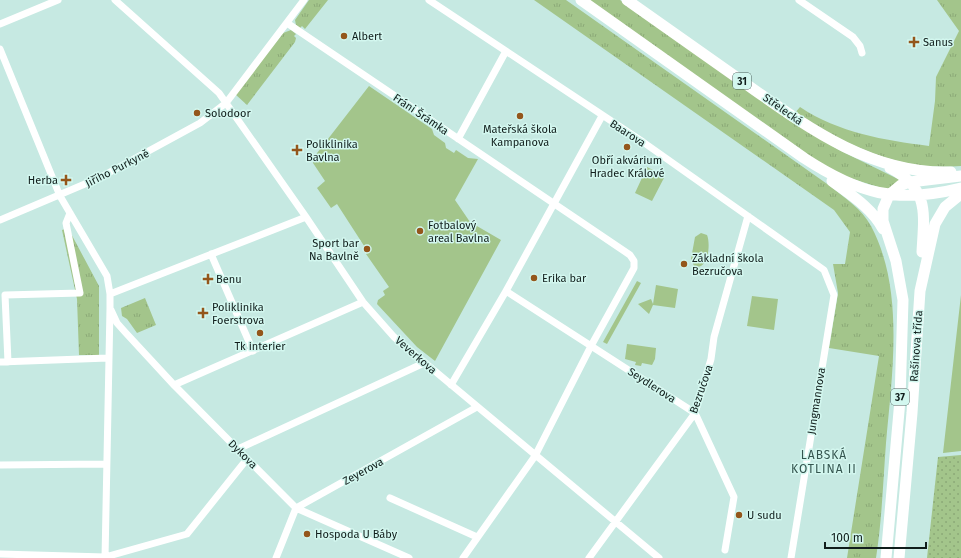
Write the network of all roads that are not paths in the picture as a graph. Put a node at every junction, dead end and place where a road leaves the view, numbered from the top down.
1 (58, 0) edge
2 (115, 0) edge
3 (304, 0) edge
4 (429, 0) edge
5 (581, 0) edge
6 (627, 0) edge
7 (799, 0) edge
8 (287, 22) junction
9 (0, 24) edge
10 (0, 49) edge
11 (506, 51) junction
12 (862, 53) dead end
13 (226, 103) junction
14 (602, 116) junction
15 (458, 139) junction
16 (860, 155) junction
17 (804, 158) junction
18 (961, 171) edge
19 (961, 176) edge
20 (910, 182) junction
21 (961, 188) edge
22 (961, 194) edge
23 (889, 195) junction
24 (60, 196) junction
25 (920, 196) junction
26 (555, 204) junction
27 (70, 213) junction
28 (748, 216) junction
29 (306, 217) junction
30 (0, 220) edge
31 (890, 242) junction
32 (211, 254) junction
33 (824, 270) joint
34 (506, 291) junction
35 (920, 291) junction
36 (110, 294) junction
37 (363, 302) junction
38 (110, 308) junction
39 (592, 346) junction
40 (252, 352) junction
41 (108, 358) junction
42 (0, 362) edge
43 (8, 362) junction
44 (424, 363) junction
45 (174, 385) junction
46 (451, 385) junction
47 (477, 407) junction
48 (695, 413) junction
49 (238, 449) junction
50 (535, 456) junction
51 (248, 459) junction
52 (106, 464) junction
53 (0, 465) edge
54 (390, 498) dead end
55 (296, 508) junction
56 (617, 522) junction
57 (477, 537) junction
58 (725, 550) dead end
59 (0, 554) edge
60 (105, 557) edge
61 (276, 558) edge
62 (409, 558) edge
63 (462, 558) edge
64 (589, 558) edge
65 (659, 558) edge
66 (791, 558) edge
67 (886, 558) edge
68 (899, 558) edge

1 - 9 street
2 - 13 street, Veverkova
3 - 8 street, Jiřího Purkyně
4 - 11 street, Baarova
5 - 17 main road, 31
6 - 16 main road, Střelecká / 31
7 - 12 street
8 - 13 street, Jiřího Purkyně
8 - 15 street, Fráni Šrámka
10 - 24 street
11 - 14 street, Baarova
11 - 15 street
13 - 24 street, Jiřího Purkyně
13 - 29 street, Veverkova
14 - 26 street
14 - 28 street, Baarova
15 - 26 street, Fráni Šrámka
16 - 18 main road, Střelecká / 31
16 - 20 main road
17 - 23 main road, 31
17 - 31 main road
19 - 20 main road
20 - 23 main road
20 - 25 main road
21 - 25 main road, 31
22 - 35 main road, Rašínova třída
23 - 25 main road, 31
23 - 31 main road
24 - 27 street
24 - 30 street, Jiřího Purkyně
25 - 35 main road
26 - 34 street
26 - 39 street, Fráni Šrámka
27 - 36 street
27 - 43 street
28 - 33 street, Baarova
28 - 48 street, Bezručova
29 - 32 street
29 - 37 street, Veverkova
31 - 67 main road, Rašínova třída / 37
32 - 36 street
32 - 40 street
33 - 66 street, Jungmannova
34 - 39 street, Seydlerova
34 - 46 street
35 - 68 main road, Rašínova třída / 37
36 - 38 street
37 - 40 street
37 - 44 street, Veverkova
38 - 41 street
38 - 45 street, Dykova
39 - 48 street, Seydlerova
39 - 50 street
40 - 45 street
41 - 43 street
41 - 52 street
42 - 43 street
44 - 46 street, Veverkova
44 - 49 street
45 - 49 street, Dykova
46 - 47 street, Veverkova
47 - 50 street, Veverkova
47 - 55 street, Zeyerova
48 - 56 street, Bezručova
48 - 58 street
49 - 51 street, Dykova
50 - 56 street, Veverkova
50 - 57 street
51 - 55 street, Dykova
51 - 60 street
52 - 53 street
52 - 60 street
54 - 57 street
55 - 61 street
55 - 62 street, Dykova
56 - 64 street, Bezručova
56 - 65 street, Veverkova
57 - 63 street
59 - 60 street

